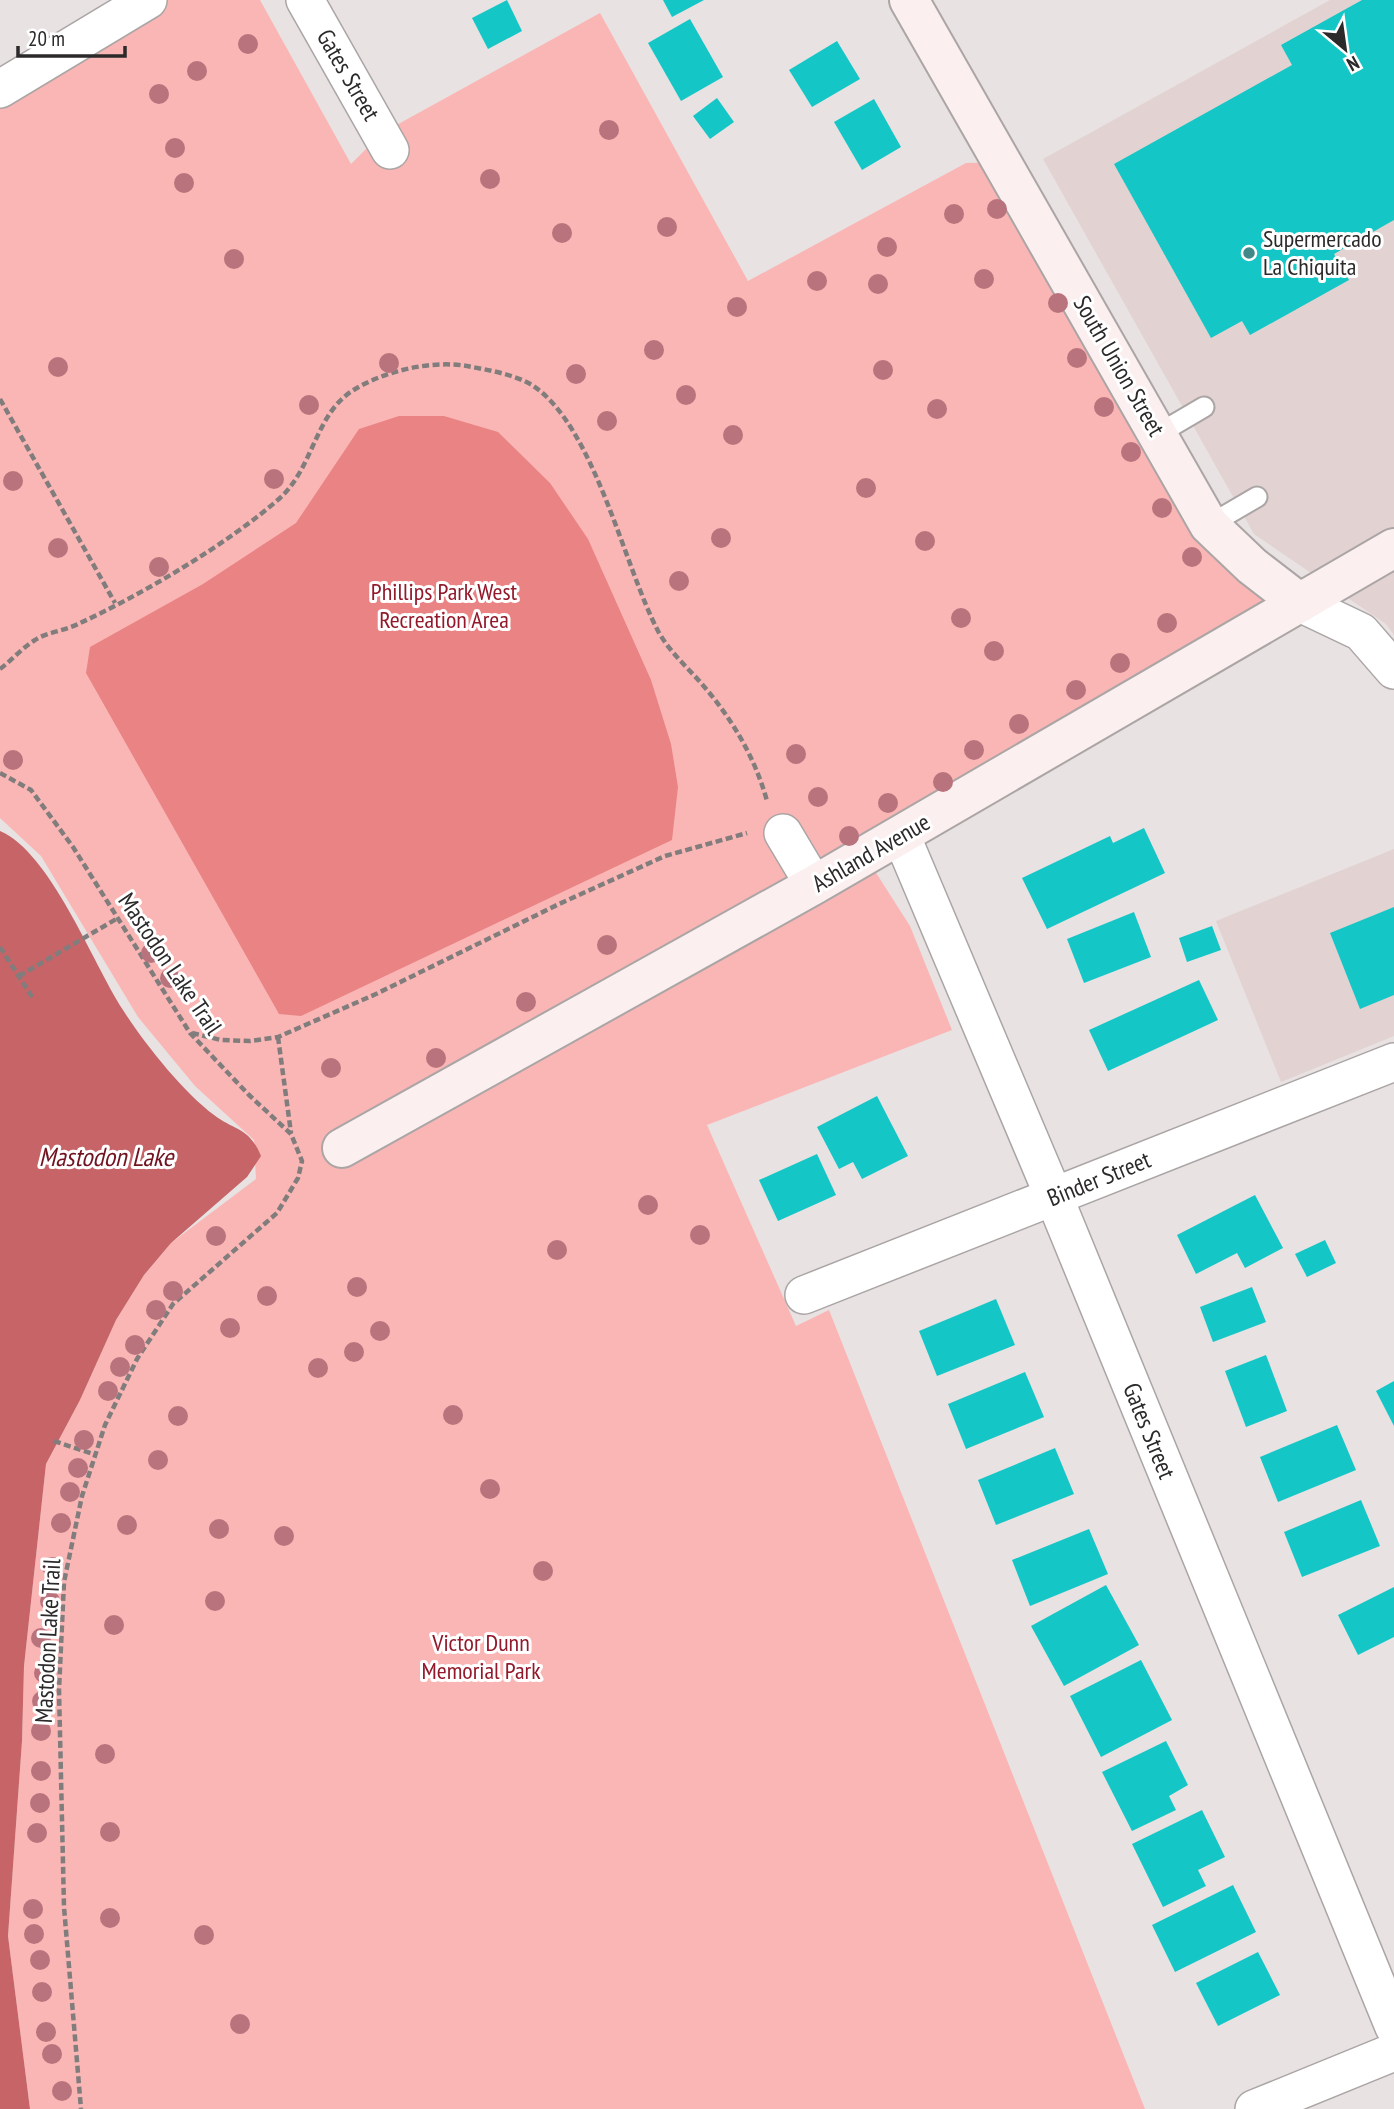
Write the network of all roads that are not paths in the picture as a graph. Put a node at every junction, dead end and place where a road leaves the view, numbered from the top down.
1 (148, 0) edge
2 (305, 0) edge
3 (909, 0) edge
4 (0, 89) edge
5 (390, 150) dead end
6 (1203, 407) dead end
7 (1158, 434) junction
8 (1257, 497) dead end
9 (1209, 524) junction
10 (1394, 548) edge
11 (1300, 604) junction
12 (1394, 670) edge
13 (779, 832) road end
14 (901, 835) junction
15 (814, 885) junction
16 (1394, 1062) edge
17 (342, 1149) dead end
18 (1054, 1198) junction
19 (804, 1295) dead end
20 (1394, 2027) edge
21 (1394, 2052) edge
22 (1254, 2109) edge

1 - 4 street
2 - 5 street, Gates Street
3 - 7 street, South Union Street
6 - 7 lane
7 - 9 street, South Union Street
8 - 9 lane
9 - 11 street, South Union Street
10 - 11 street, Ashland Avenue
11 - 12 street, South Union Street
11 - 14 street, Ashland Avenue
13 - 15 street
14 - 15 street, Ashland Avenue
14 - 18 street, Gates Street
15 - 17 street, Ashland Avenue
16 - 18 street, Binder Street
18 - 19 street, Binder Street
18 - 20 street, Gates Street
21 - 22 street

